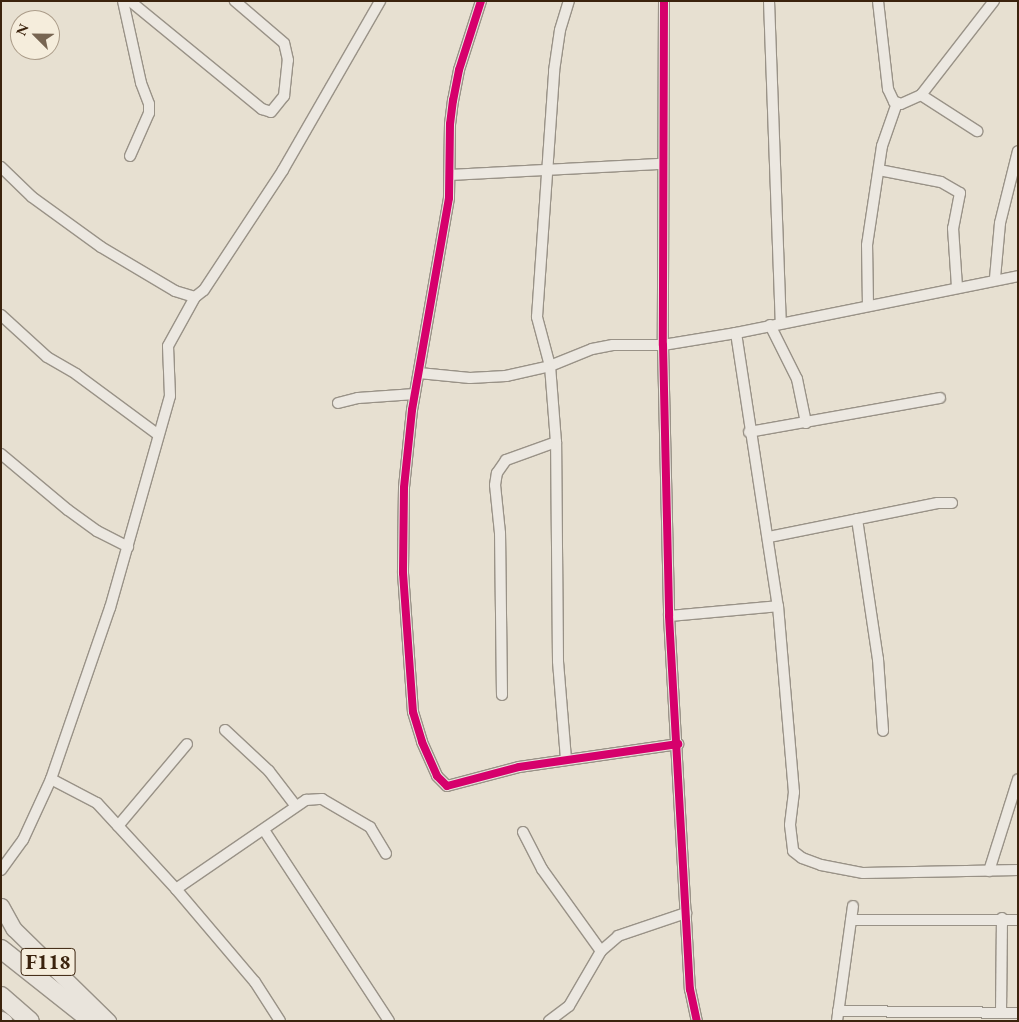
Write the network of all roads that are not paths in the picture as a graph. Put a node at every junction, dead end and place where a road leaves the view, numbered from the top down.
1 (123, 1) edge
2 (130, 1) edge
3 (235, 1) edge
4 (380, 1) edge
5 (481, 1) edge
6 (569, 1) edge
7 (664, 1) edge
8 (769, 1) edge
9 (878, 1) edge
10 (994, 1) edge
11 (921, 95) junction
12 (897, 103) junction
13 (976, 131) dead end
14 (1018, 152) edge
15 (130, 156) dead end
16 (663, 164) junction
17 (1, 167) edge
18 (879, 170) junction
19 (548, 171) junction
20 (450, 175) junction
21 (1018, 276) edge
22 (995, 278) junction
23 (957, 286) junction
24 (195, 298) junction
25 (868, 306) junction
26 (1, 315) edge
27 (781, 322) junction
28 (770, 325) junction
29 (736, 333) junction
30 (664, 345) junction
31 (550, 366) junction
32 (419, 374) junction
33 (415, 394) junction
34 (940, 398) dead end
35 (338, 403) dead end
36 (806, 423) junction
37 (749, 432) junction
38 (157, 434) junction
39 (556, 442) junction
40 (1, 454) edge
41 (952, 502) dead end
42 (857, 519) junction
43 (769, 537) junction
44 (128, 547) junction
45 (778, 606) junction
46 (670, 616) junction
47 (502, 696) dead end
48 (225, 730) dead end
49 (883, 731) dead end
50 (187, 744) dead end
51 (678, 744) junction
52 (566, 759) junction
53 (51, 779) junction
54 (1018, 779) edge
55 (296, 805) junction
56 (118, 826) junction
57 (264, 830) junction
58 (523, 832) dead end
59 (386, 854) dead end
60 (1, 870) edge
61 (1018, 870) edge
62 (989, 871) junction
63 (176, 889) junction
64 (1, 906) edge
65 (853, 906) dead end
66 (686, 913) junction
67 (1002, 918) junction
68 (851, 920) junction
69 (1018, 920) edge
70 (1, 949) edge
71 (601, 951) junction
72 (1, 996) edge
73 (1010, 1015) edge
74 (837, 1016) edge
75 (922, 1017) edge
76 (101, 1019) edge
77 (30, 1021) edge
78 (280, 1021) edge
79 (389, 1021) edge
80 (549, 1021) edge
81 (697, 1021) edge

1 - 15 street
2 - 3 street
4 - 24 street
5 - 20 street
6 - 19 street
7 - 16 street
8 - 27 street
9 - 12 street
10 - 11 street
11 - 12 street
11 - 13 street
12 - 18 street
14 - 22 street
16 - 19 street
16 - 30 street
17 - 24 street
18 - 23 street
18 - 25 street
19 - 20 street
19 - 31 street
20 - 32 street
21 - 22 street
22 - 23 street
23 - 25 street
24 - 38 street
25 - 27 street
26 - 38 street
27 - 28 street
28 - 29 street
28 - 36 street
29 - 30 street
29 - 37 street
30 - 31 street
30 - 46 street
31 - 32 street
31 - 39 street
32 - 33 street
33 - 35 street
33 - 52 street
34 - 36 street
36 - 37 street
37 - 43 street
38 - 44 street
39 - 47 street
39 - 52 street
40 - 44 street
41 - 42 street
42 - 43 street
42 - 49 street
43 - 45 street
44 - 53 street
45 - 46 street
45 - 62 street
46 - 51 street
48 - 55 street
50 - 56 street
51 - 52 street
51 - 66 street
53 - 56 street
53 - 60 street
54 - 62 street
55 - 57 street
55 - 59 street
56 - 63 street
57 - 63 street
57 - 79 street
58 - 71 street
61 - 62 street
63 - 78 street
64 - 76 main road, F118
65 - 68 street
66 - 71 street
66 - 81 street
67 - 68 street
67 - 69 street
67 - 73 street
68 - 74 street
70 - 76 highway
71 - 80 street
72 - 77 highway
73 - 75 street
74 - 75 street

